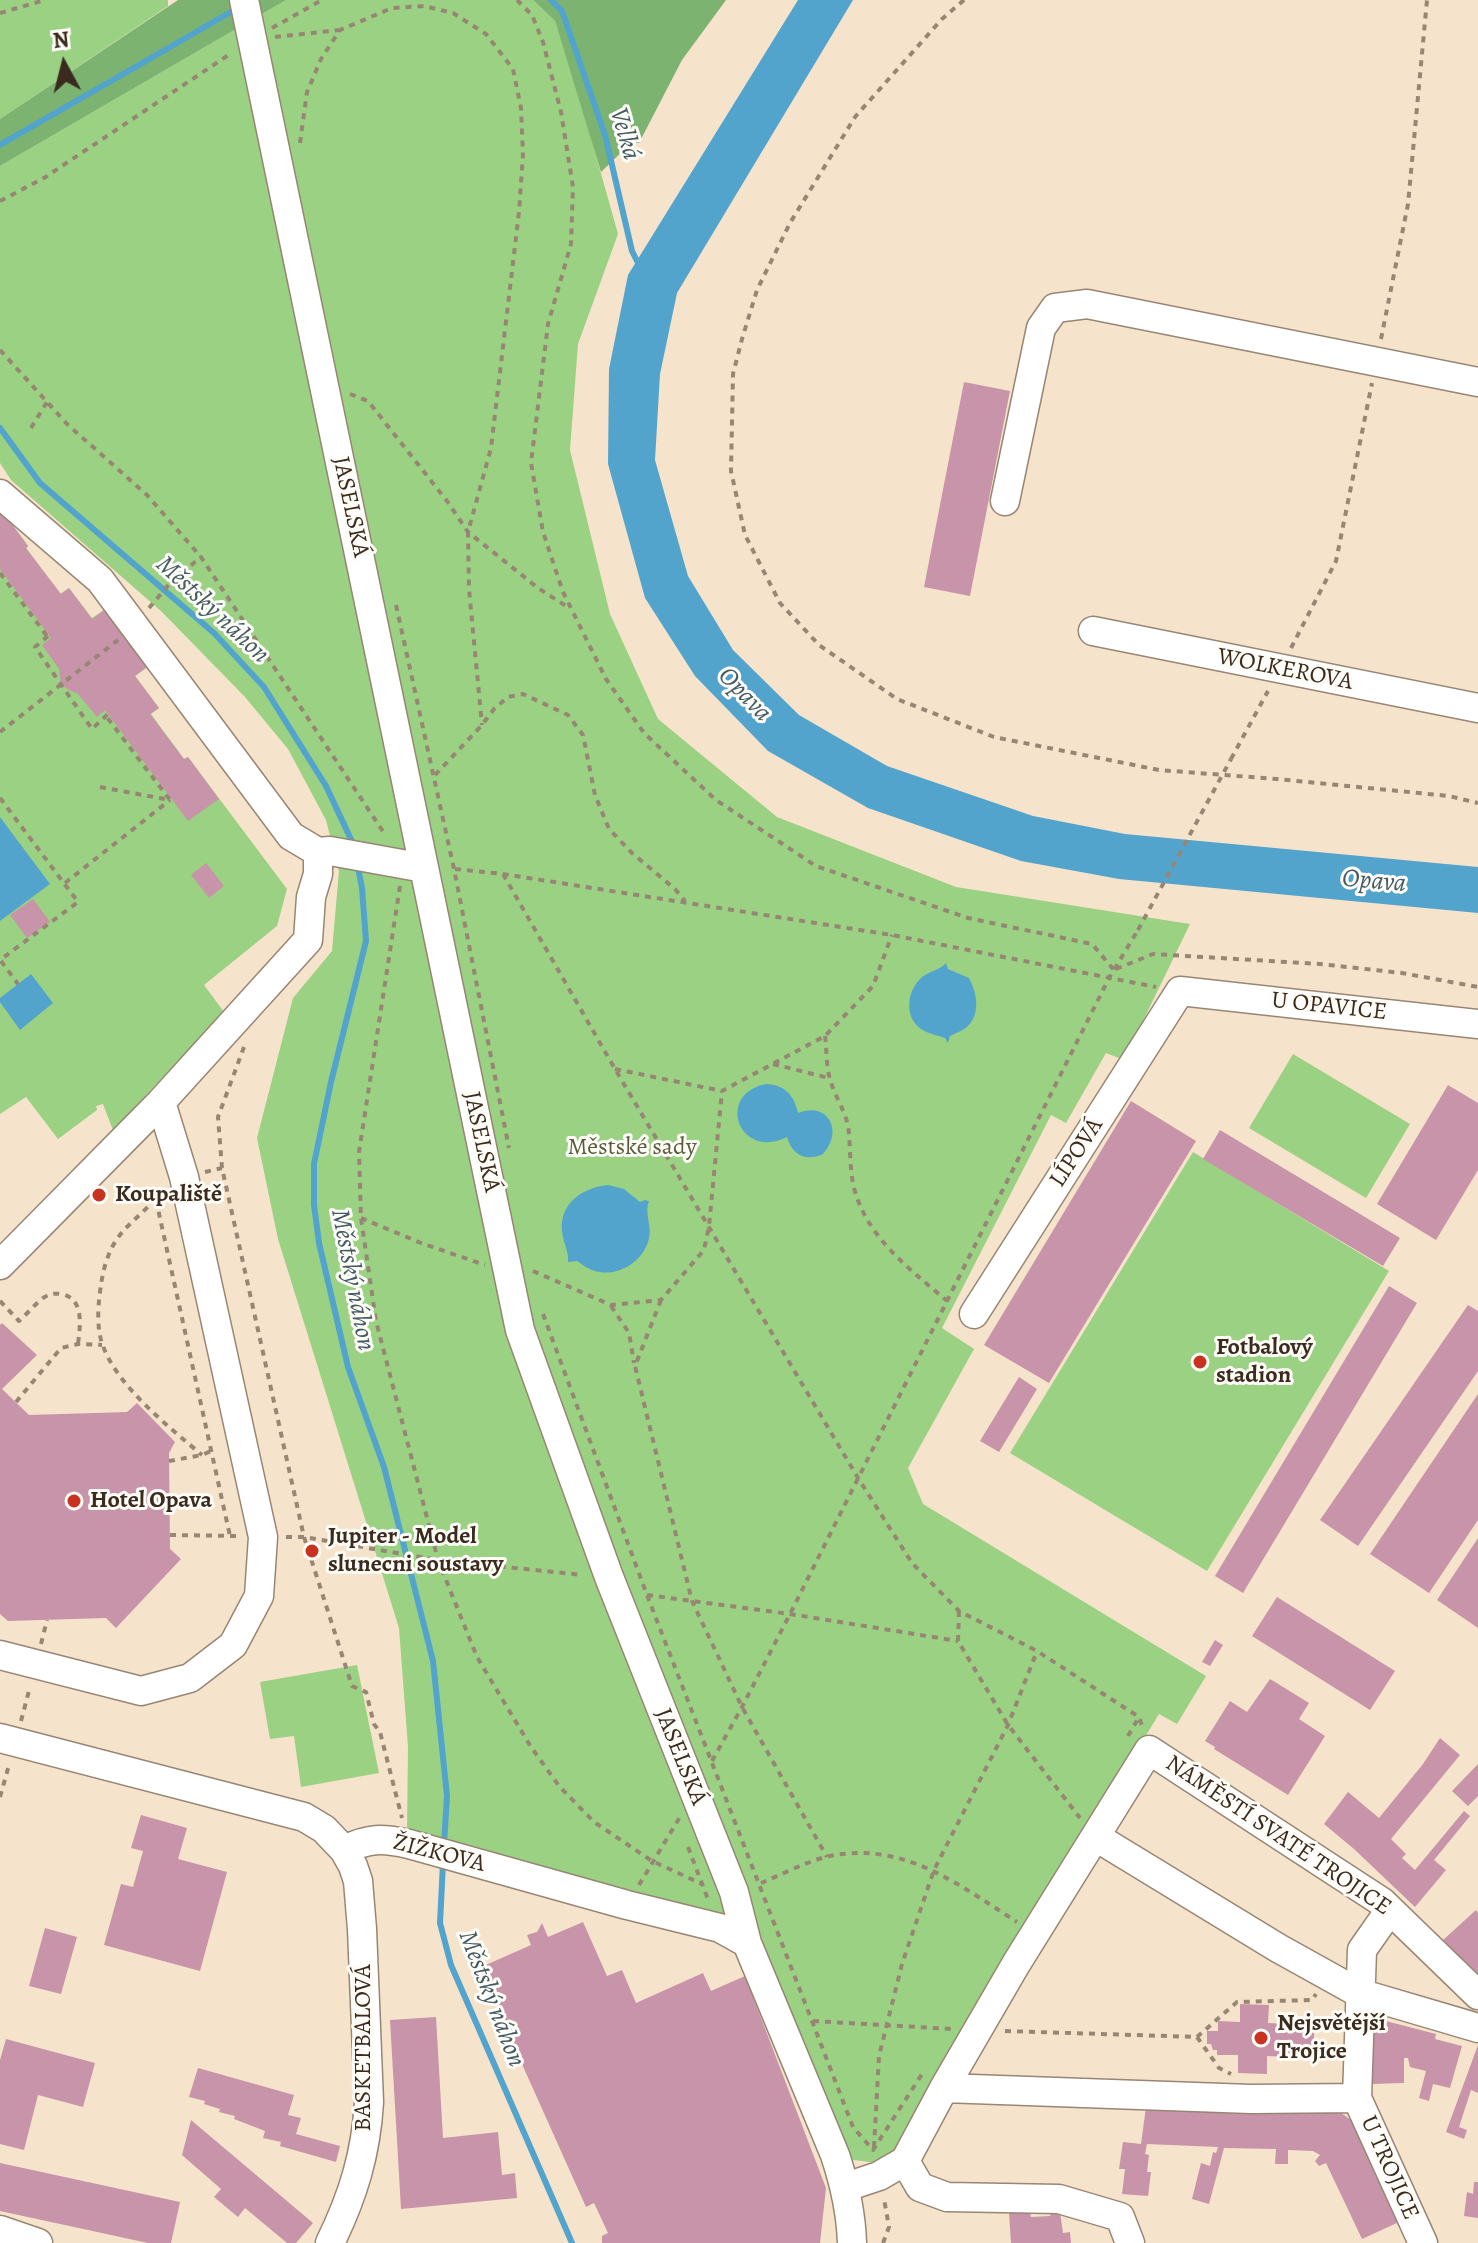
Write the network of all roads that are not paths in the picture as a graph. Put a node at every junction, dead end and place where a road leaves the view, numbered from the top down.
1 (244, 0) edge
2 (1478, 382) edge
3 (0, 494) edge
4 (1005, 501) dead end
5 (1093, 631) dead end
6 (1478, 708) edge
7 (329, 852) junction
8 (404, 864) junction
9 (1180, 991) joint
10 (1478, 1024) edge
11 (161, 1102) junction
12 (0, 1265) edge
13 (974, 1314) dead end
14 (0, 1655) edge
15 (8, 1740) edge
16 (1088, 1827) junction
17 (344, 1850) junction
18 (1390, 1910) junction
19 (747, 1943) junction
20 (1359, 1993) junction
21 (1478, 1995) edge
22 (1478, 2028) edge
23 (934, 2079) junction
24 (1357, 2098) junction
25 (905, 2161) junction
26 (846, 2187) junction
27 (0, 2230) edge
28 (38, 2243) edge
29 (330, 2243) edge
30 (852, 2243) edge
31 (1130, 2243) edge
32 (1423, 2243) edge

1 - 8 street, JASELSKÁ
2 - 4 street
3 - 7 street
5 - 6 street, WOLKEROVA
7 - 8 street
7 - 11 street
8 - 19 street, JASELSKÁ
9 - 10 street, U OPAVICE
9 - 13 street, LÍPOVÁ
11 - 12 street
11 - 14 street
15 - 17 street
16 - 18 street, NÁMĚSTÍ SVATÉ TROJICE
16 - 20 street
16 - 23 street, NÁMĚSTÍ SVATÉ TROJICE
17 - 19 street, ŽIŽKOVA
17 - 29 street, BASKETBALOVÁ
18 - 20 street, U TROJICE
18 - 21 street, NÁMĚSTÍ SVATÉ TROJICE
19 - 26 street, JASELSKÁ
20 - 22 street
20 - 24 street, U TROJICE
23 - 24 street
23 - 25 street, NÁMĚSTÍ SVATÉ TROJICE
24 - 32 street, U TROJICE
25 - 26 street
25 - 31 street
26 - 30 street, JASELSKÁ
27 - 28 street

